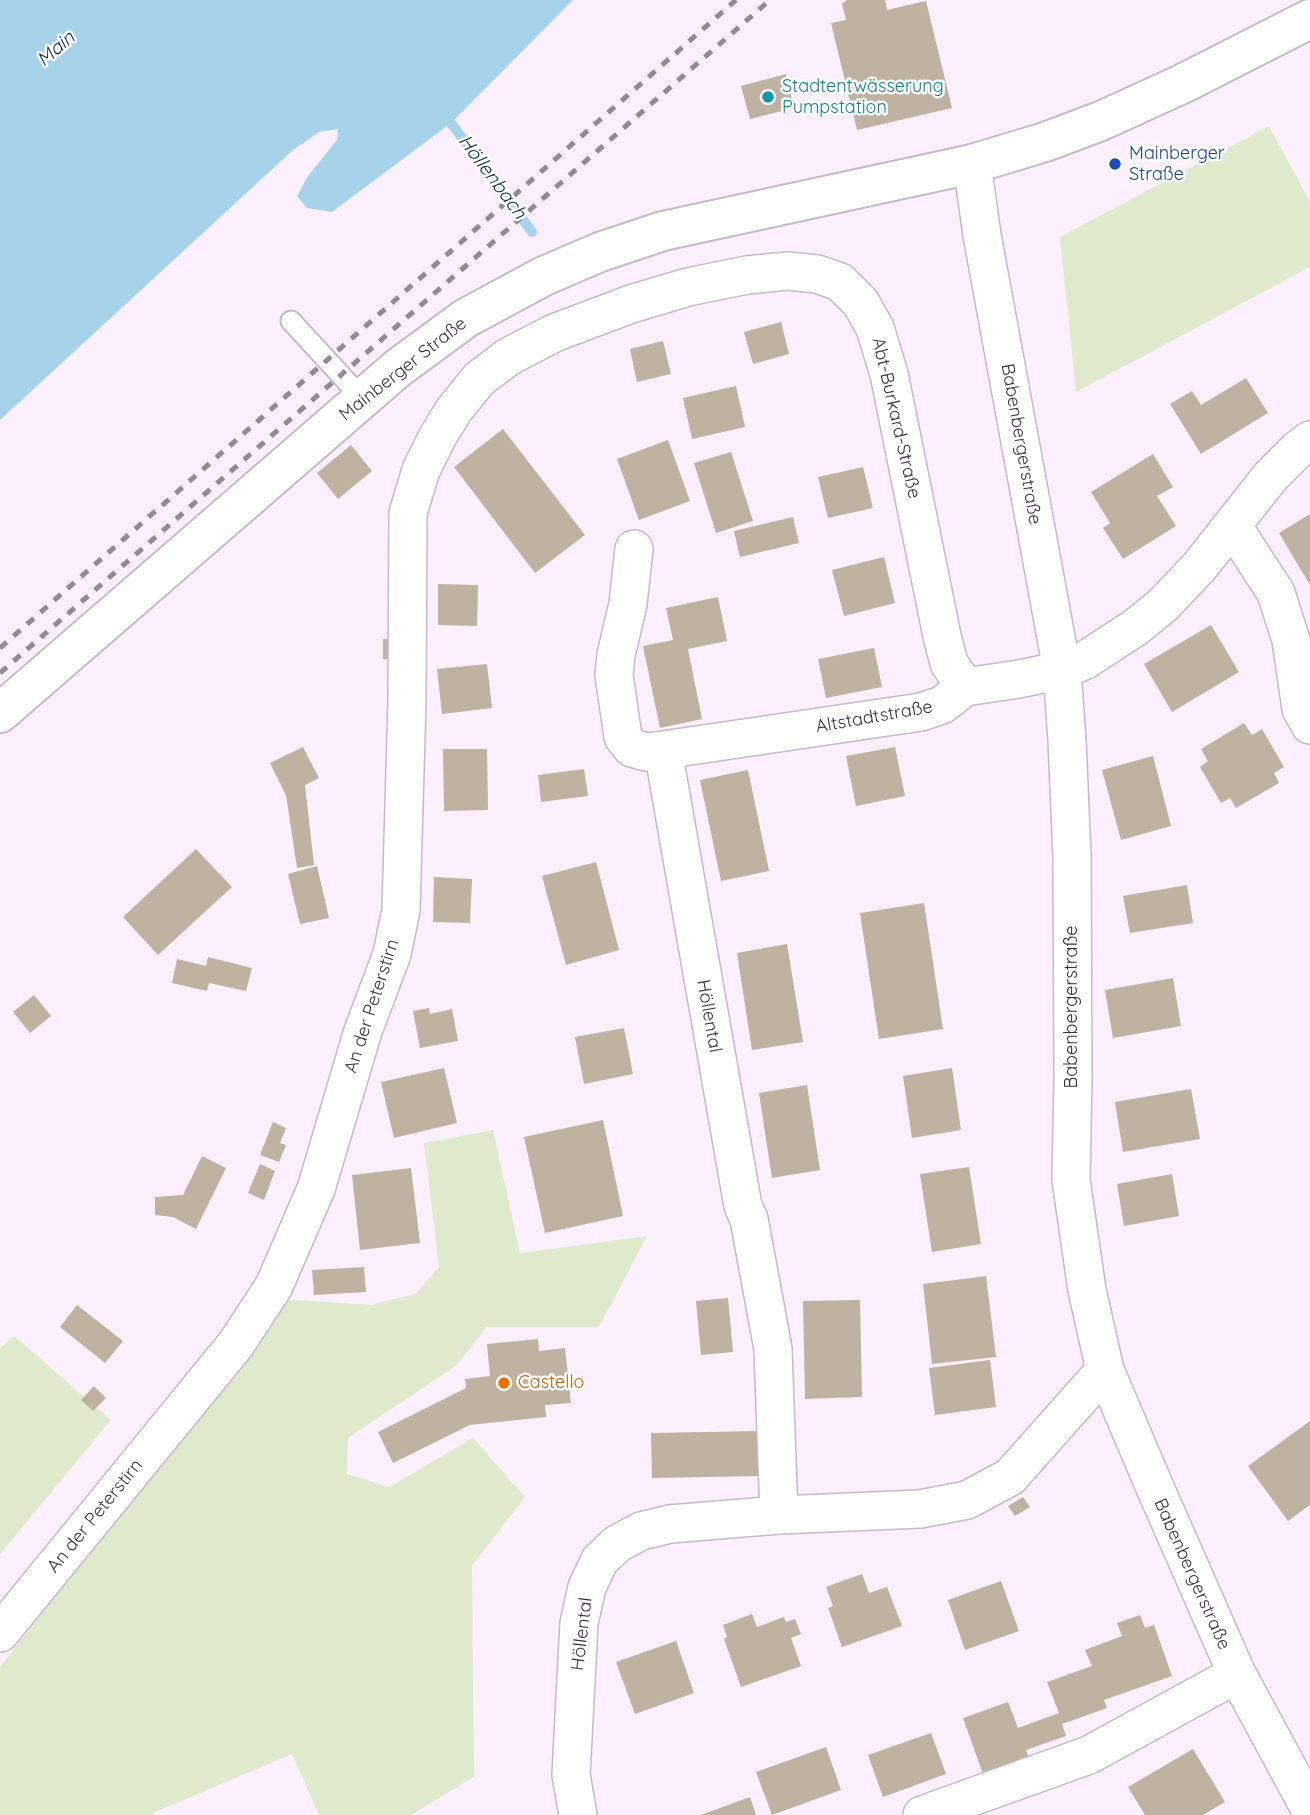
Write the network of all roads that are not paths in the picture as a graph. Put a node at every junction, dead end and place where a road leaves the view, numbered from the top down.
1 (1310, 19) edge
2 (972, 164) junction
3 (291, 321) dead end
4 (554, 333) joint
5 (362, 398) junction
6 (1310, 440) edge
7 (1232, 525) junction
8 (634, 549) dead end
9 (1062, 670) junction
10 (965, 687) junction
11 (0, 713) edge
12 (1310, 725) edge
13 (663, 750) junction
14 (1105, 1370) junction
15 (779, 1516) junction
16 (0, 1633) edge
17 (1237, 1674) junction
18 (1310, 1809) edge
19 (578, 1815) edge
20 (922, 1815) edge

1 - 2 main road, Mainberger Straße
2 - 5 main road, Mainberger Straße
2 - 9 street, Babenbergerstraße
3 - 5 lane
4 - 10 street, Abt-Burkard-Straße
4 - 16 street, An der Peterstirn
5 - 11 main road, Mainberger Straße
6 - 7 street, Altstadtstraße
7 - 9 street, Altstadtstraße
7 - 12 street
8 - 13 street
9 - 10 street, Altstadtstraße
9 - 14 street, Babenbergerstraße
10 - 13 street, Altstadtstraße
13 - 15 street, Höllental
14 - 15 street, Höllental
14 - 17 street, Babenbergerstraße
15 - 19 street, Höllental
17 - 18 street, Babenbergerstraße
17 - 20 street

